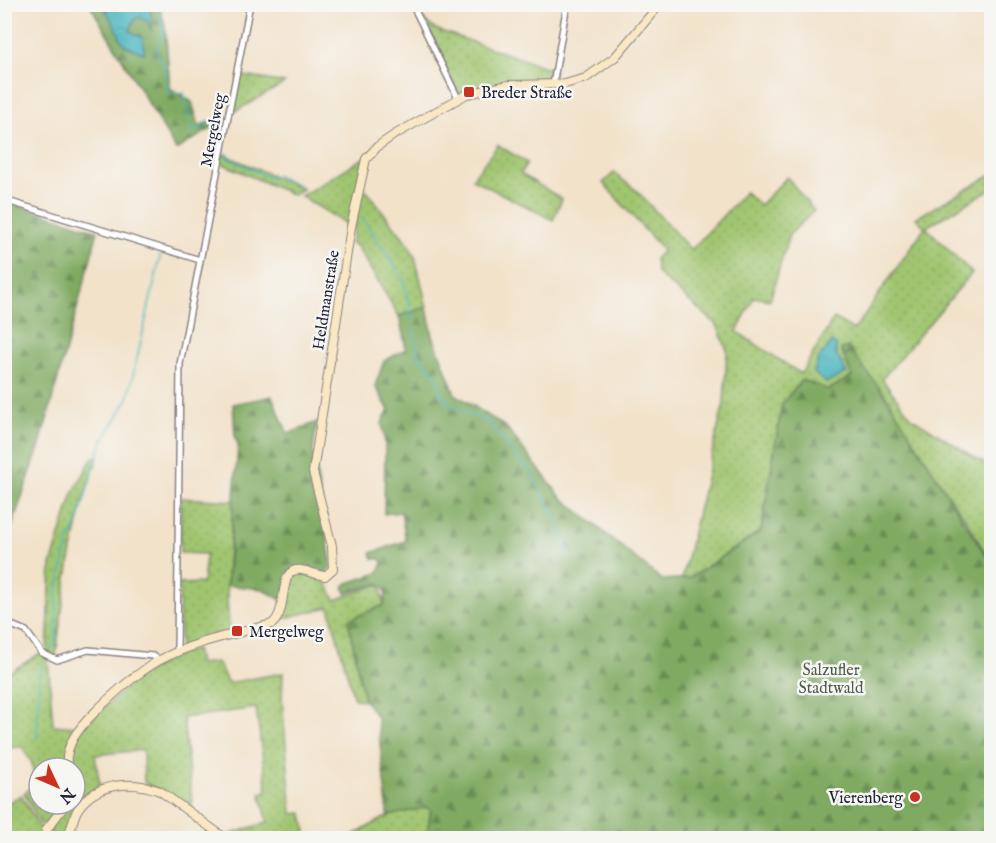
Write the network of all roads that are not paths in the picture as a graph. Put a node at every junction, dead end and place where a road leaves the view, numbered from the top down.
1 (250, 4) edge
2 (412, 4) edge
3 (567, 4) edge
4 (660, 4) edge
5 (553, 85) junction
6 (458, 98) junction
7 (4, 200) edge
8 (200, 260) junction
9 (4, 622) edge
10 (177, 652) junction
11 (159, 660) junction
12 (66, 756) edge
13 (55, 816) edge
14 (51, 838) edge
15 (65, 838) edge
16 (225, 838) edge

1 - 8 street, Mergelweg
2 - 6 street
3 - 5 street
4 - 5 main road, Heldmanstraße
5 - 6 main road, Heldmanstraße
6 - 10 main road, Heldmanstraße
7 - 8 street
8 - 10 street, Mergelweg
9 - 11 street
10 - 11 main road, Heldmanstraße
11 - 12 main road, Heldmanstraße
13 - 14 main road
15 - 16 main road

